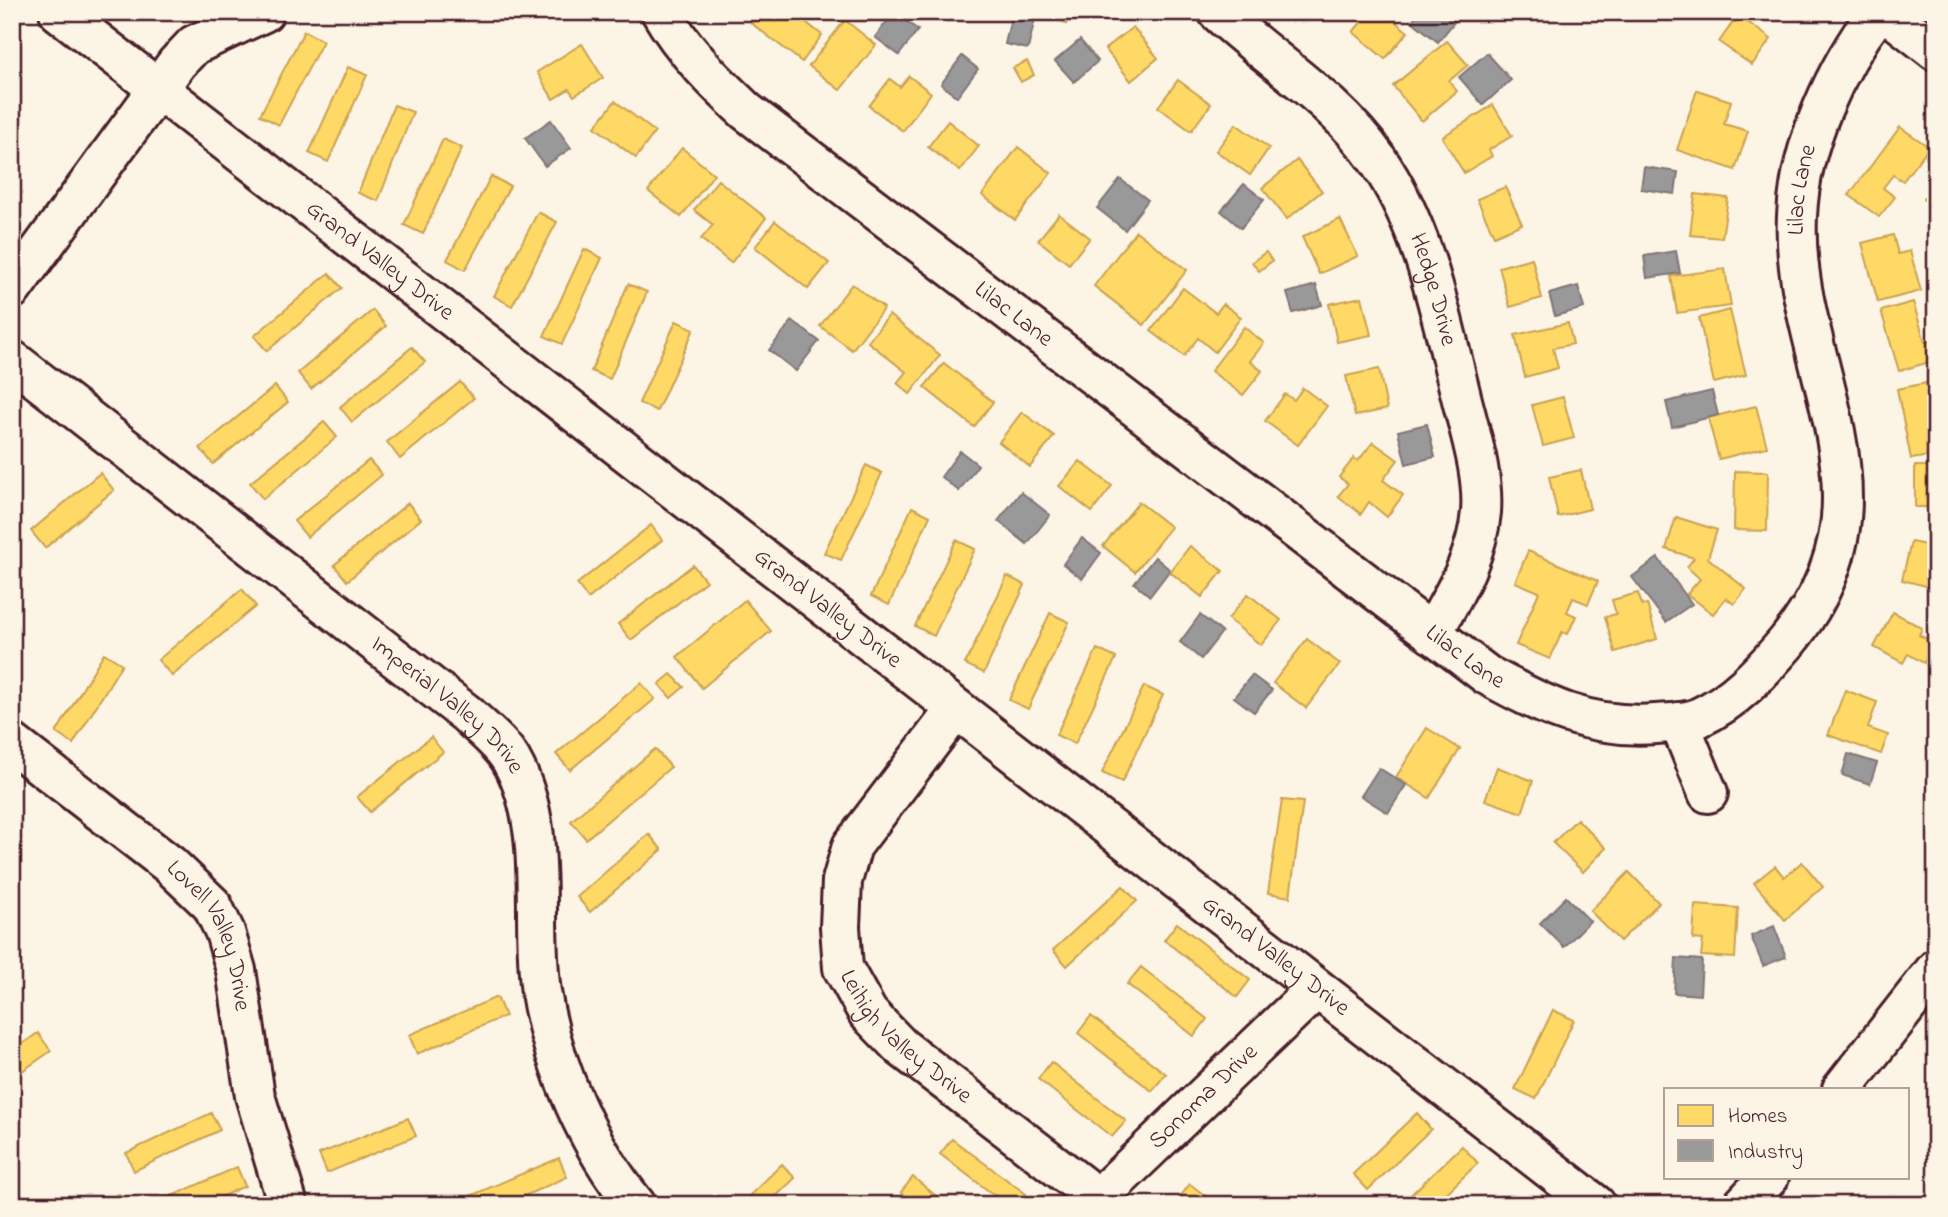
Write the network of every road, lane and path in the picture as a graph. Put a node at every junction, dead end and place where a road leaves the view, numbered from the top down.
1 (59, 12) edge
2 (264, 12) edge
3 (661, 12) edge
4 (1218, 12) edge
5 (1878, 12) edge
6 (1886, 12) edge
7 (1936, 51) edge
8 (157, 91) junction
9 (12, 289) edge
10 (12, 360) edge
11 (1432, 634) junction
12 (956, 709) junction
13 (1679, 722) junction
14 (12, 743) edge
15 (1708, 793) dead end
16 (1936, 969) edge
17 (1316, 989) junction
18 (1843, 1088) edge
19 (1768, 1178) edge
20 (1099, 1202) edge
21 (1588, 1203) edge
22 (288, 1205) edge
23 (636, 1205) edge
24 (1744, 1205) edge

1 - 8 street, Grand Valley Drive
2 - 8 street
3 - 11 street, Lilac Lane
4 - 11 street, Hedge Drive
5 - 13 street, Lilac Lane
6 - 7 street
8 - 9 street
8 - 12 street, Grand Valley Drive
10 - 23 street, Imperial Valley Drive
11 - 13 street, Lilac Lane
12 - 17 street, Grand Valley Drive
12 - 20 street, Leihigh Valley Drive
13 - 15 street
14 - 22 street, Lovell Valley Drive
16 - 18 street
17 - 20 street, Sonoma Drive
17 - 21 street, Grand Valley Drive
19 - 24 street

